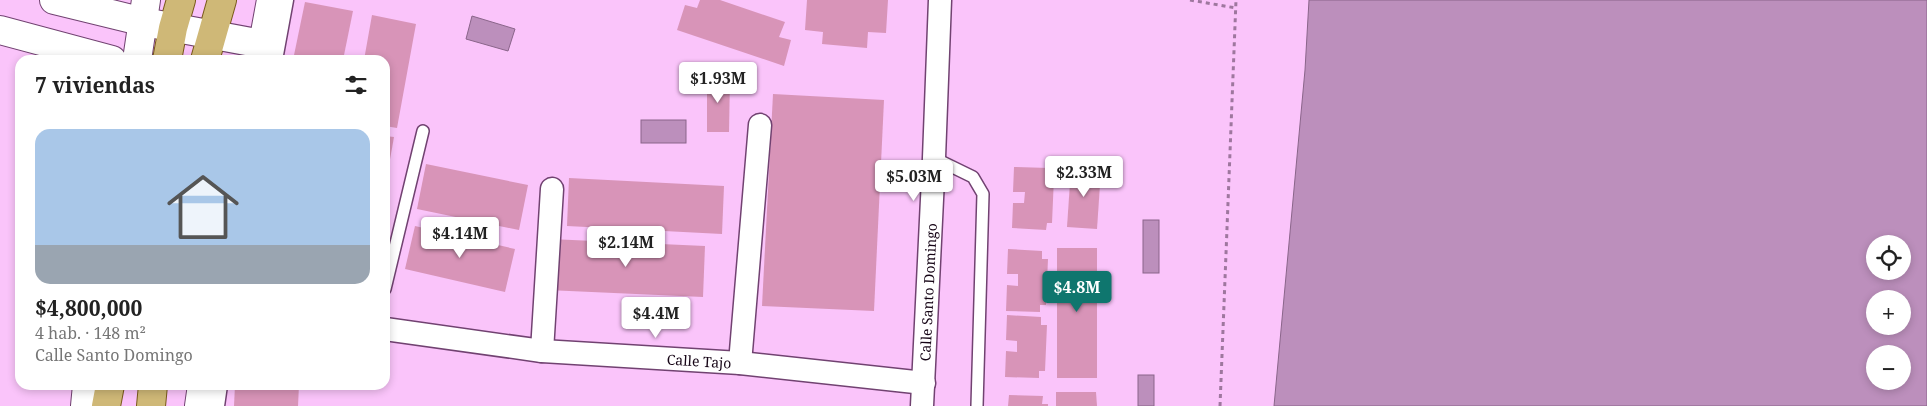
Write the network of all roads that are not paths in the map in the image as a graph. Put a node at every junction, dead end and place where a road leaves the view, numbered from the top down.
1 (54, 0) edge
2 (181, 0) edge
3 (222, 0) edge
4 (271, 0) edge
5 (285, 0) edge
6 (940, 0) edge
7 (145, 11) edge
8 (173, 28) junction
9 (0, 30) edge
10 (208, 47) edge
11 (93, 55) edge
12 (138, 55) edge
13 (168, 55) edge
14 (265, 55) edge
15 (760, 125) dead end
16 (424, 130) dead end
17 (934, 158) junction
18 (552, 189) dead end
19 (390, 269) edge
20 (390, 330) edge
21 (542, 351) junction
22 (740, 363) junction
23 (924, 383) junction
24 (87, 390) edge
25 (109, 390) edge
26 (153, 390) edge
27 (201, 390) edge
28 (218, 390) edge
29 (85, 406) edge
30 (106, 406) edge
31 (151, 406) edge
32 (199, 406) edge
33 (216, 406) edge
34 (922, 406) edge
35 (977, 406) edge

1 - 7 main road
2 - 8 main road
3 - 10 main road
4 - 14 main road
5 - 14 street
6 - 17 street, Calle Santo Domingo
7 - 8 main road
7 - 12 main road
8 - 10 main road
8 - 13 main road
9 - 11 main road
10 - 14 main road
15 - 22 street
16 - 19 lane
17 - 23 street, Calle Santo Domingo
17 - 35 lane
18 - 21 street
20 - 21 street, Calle Tajo
21 - 22 street, Calle Tajo
22 - 23 street, Calle Tajo
23 - 34 street, Calle Santo Domingo
24 - 29 main road
25 - 30 main road
26 - 31 main road
27 - 32 main road
28 - 33 street

